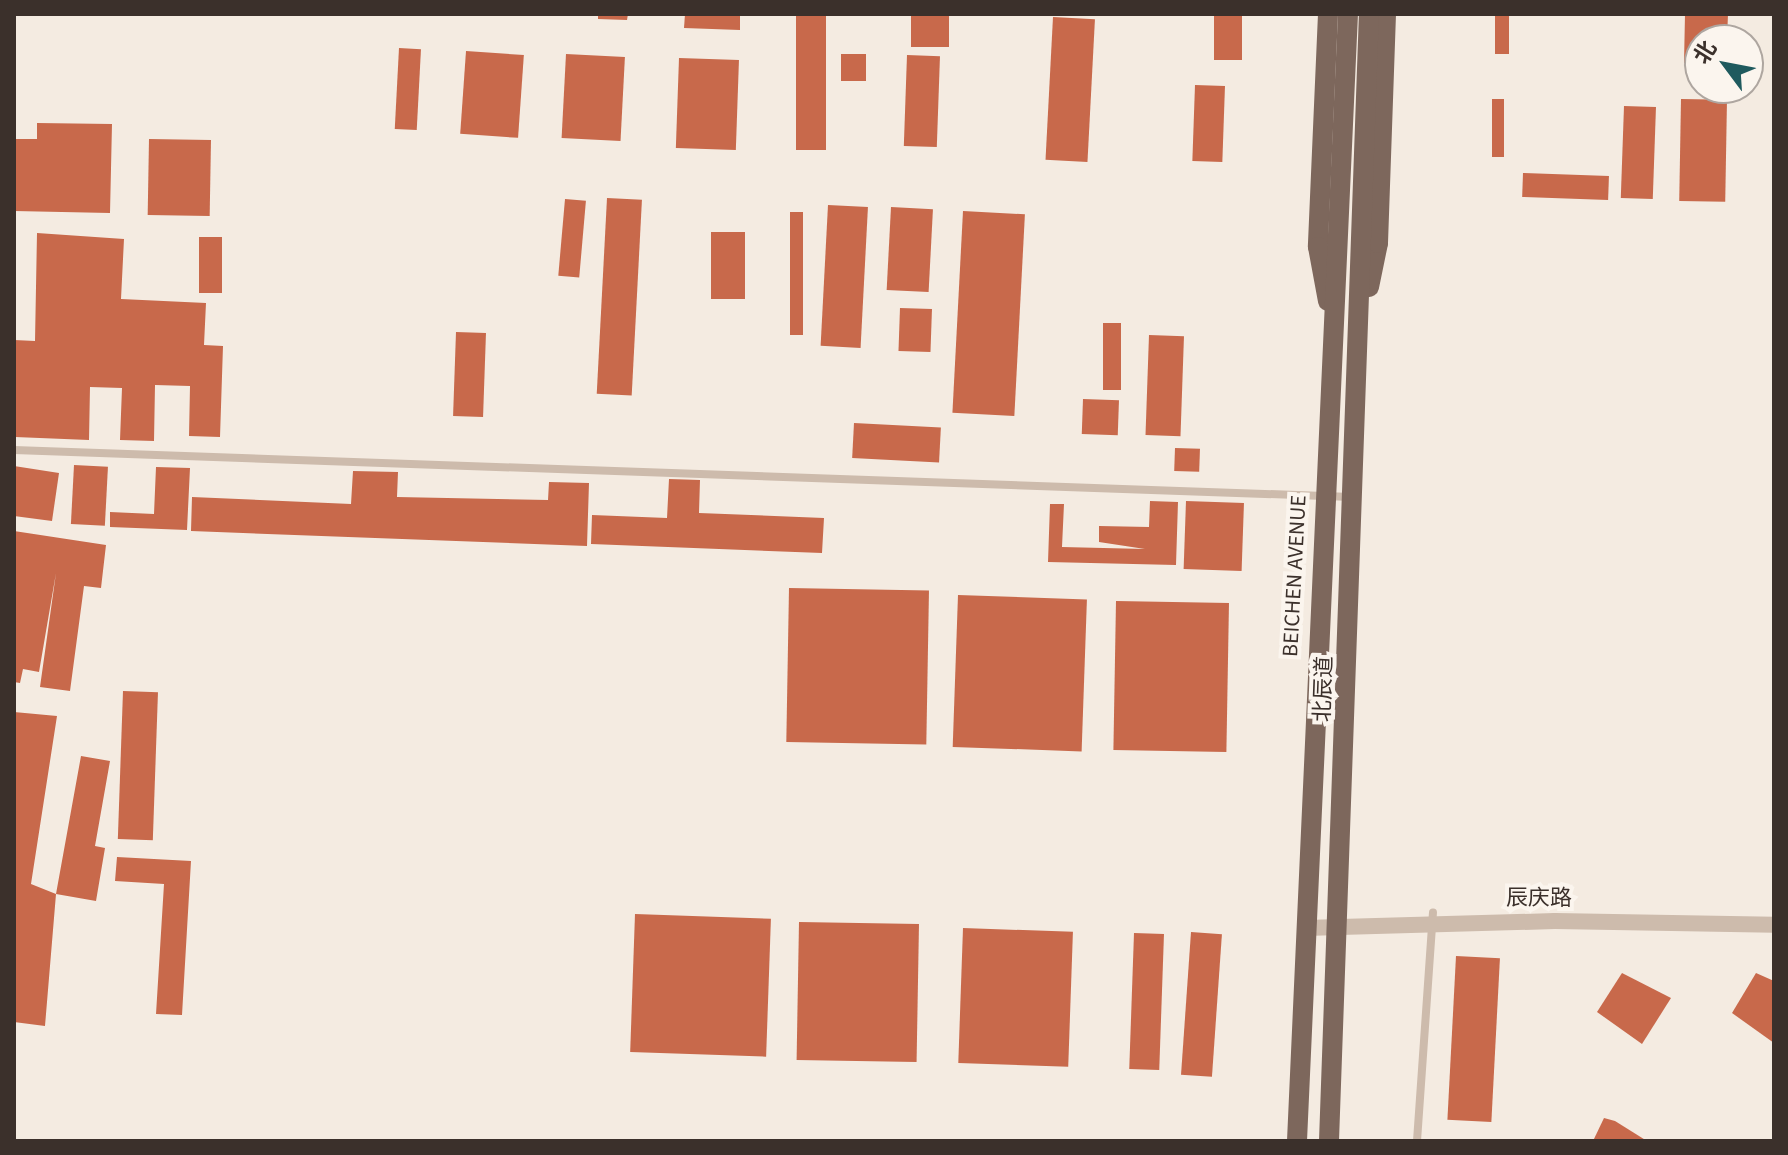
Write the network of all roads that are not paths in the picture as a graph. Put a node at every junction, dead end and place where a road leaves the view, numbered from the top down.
1 (1328, 14) edge
2 (1348, 14) edge
3 (1369, 14) edge
4 (1386, 14) edge
5 (1333, 329) junction
6 (1359, 330) junction
7 (14, 450) edge
8 (1323, 496) junction
9 (1356, 497) junction
10 (1432, 917) junction
11 (1774, 917) edge
12 (1339, 920) junction
13 (1305, 923) junction
14 (1774, 925) edge
15 (1297, 1141) edge
16 (1329, 1141) edge
17 (1417, 1141) edge

1 - 5 main road
2 - 5 main road, BEICHEN AVENUE
3 - 6 main road, 北辰道
4 - 6 main road
5 - 8 main road, BEICHEN AVENUE
6 - 9 main road, 北辰道
7 - 8 lane
8 - 9 lane
8 - 13 main road, BEICHEN AVENUE
9 - 12 main road, 北辰道
10 - 11 street, 辰庆路
10 - 12 street, 辰庆路
10 - 14 street, 辰庆路
10 - 17 lane
12 - 13 street, 辰庆路
12 - 16 main road, 北辰道
13 - 15 main road, BEICHEN AVENUE

